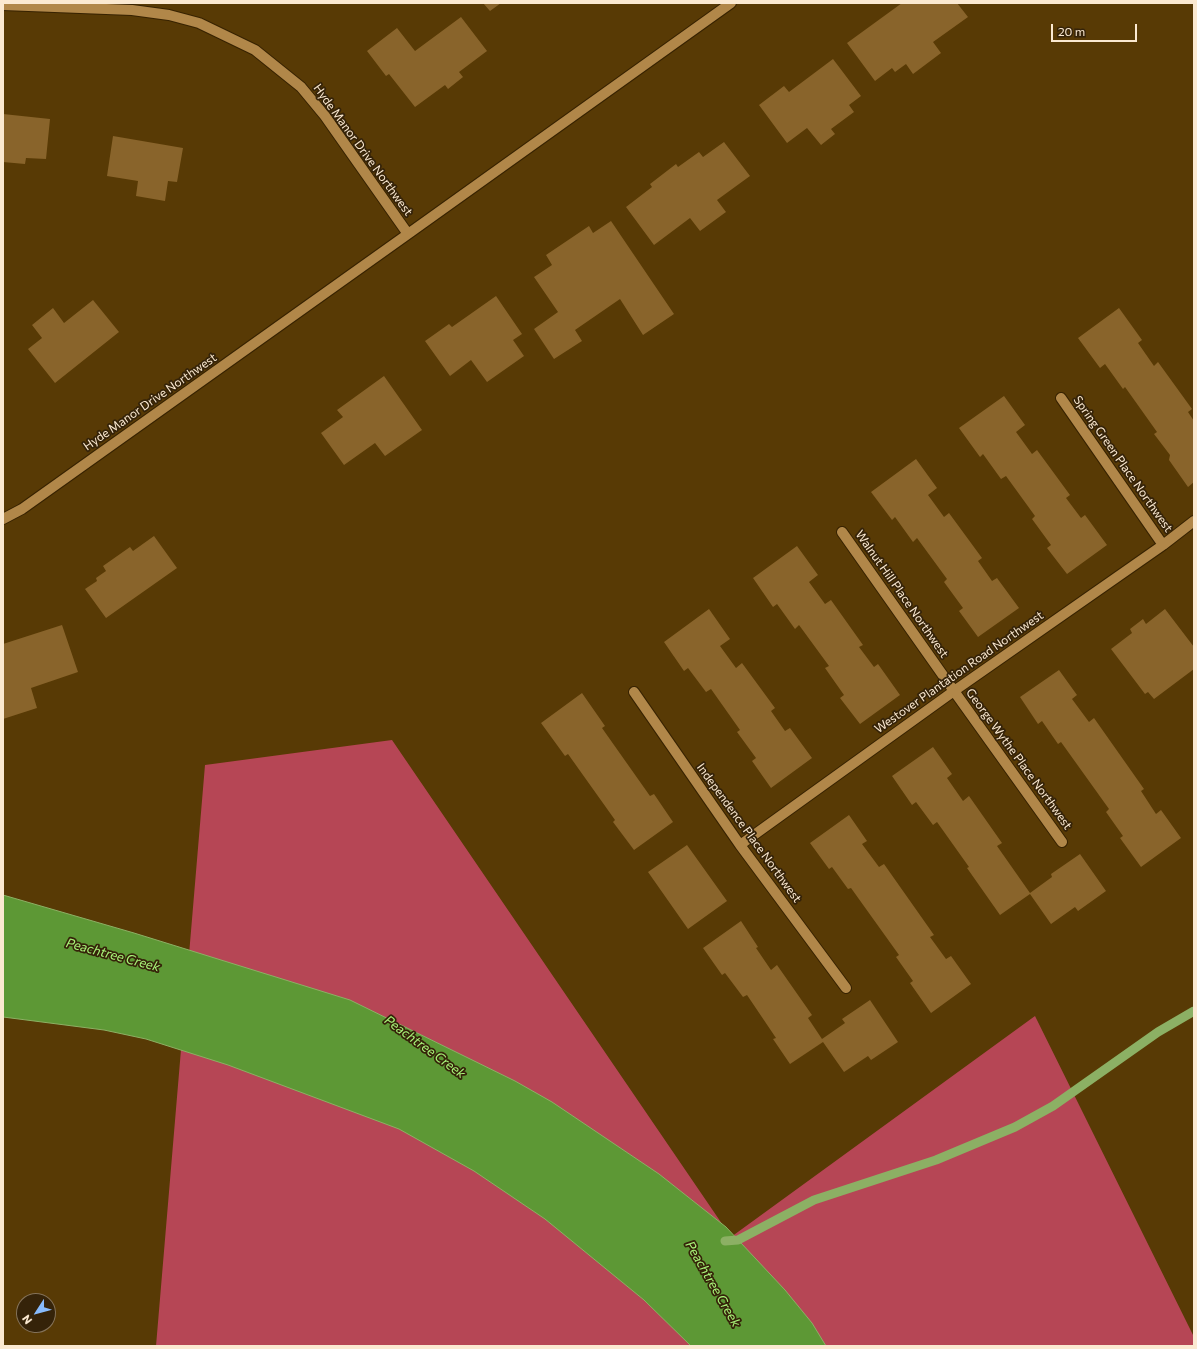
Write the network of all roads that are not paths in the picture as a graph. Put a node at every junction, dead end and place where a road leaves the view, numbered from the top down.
1 (731, 3) edge
2 (3, 5) edge
3 (408, 234) junction
4 (1061, 398) dead end
5 (3, 519) edge
6 (1194, 521) edge
7 (842, 532) dead end
8 (1163, 545) junction
9 (954, 691) junction
10 (634, 692) dead end
11 (1062, 842) dead end
12 (740, 845) junction
13 (846, 988) dead end

1 - 3 street, Hyde Manor Drive Northwest
2 - 3 street, Hyde Manor Drive Northwest
3 - 5 street, Hyde Manor Drive Northwest
4 - 8 street, Spring Green Place Northwest
6 - 8 street, Westover Plantation Road Northwest
7 - 9 street, Walnut Hill Place Northwest
8 - 9 street, Westover Plantation Road Northwest
9 - 11 street, George Wythe Place Northwest
9 - 12 street, Westover Plantation Road Northwest
10 - 12 street, Independence Place Northwest
12 - 13 street, Independence Place Northwest

